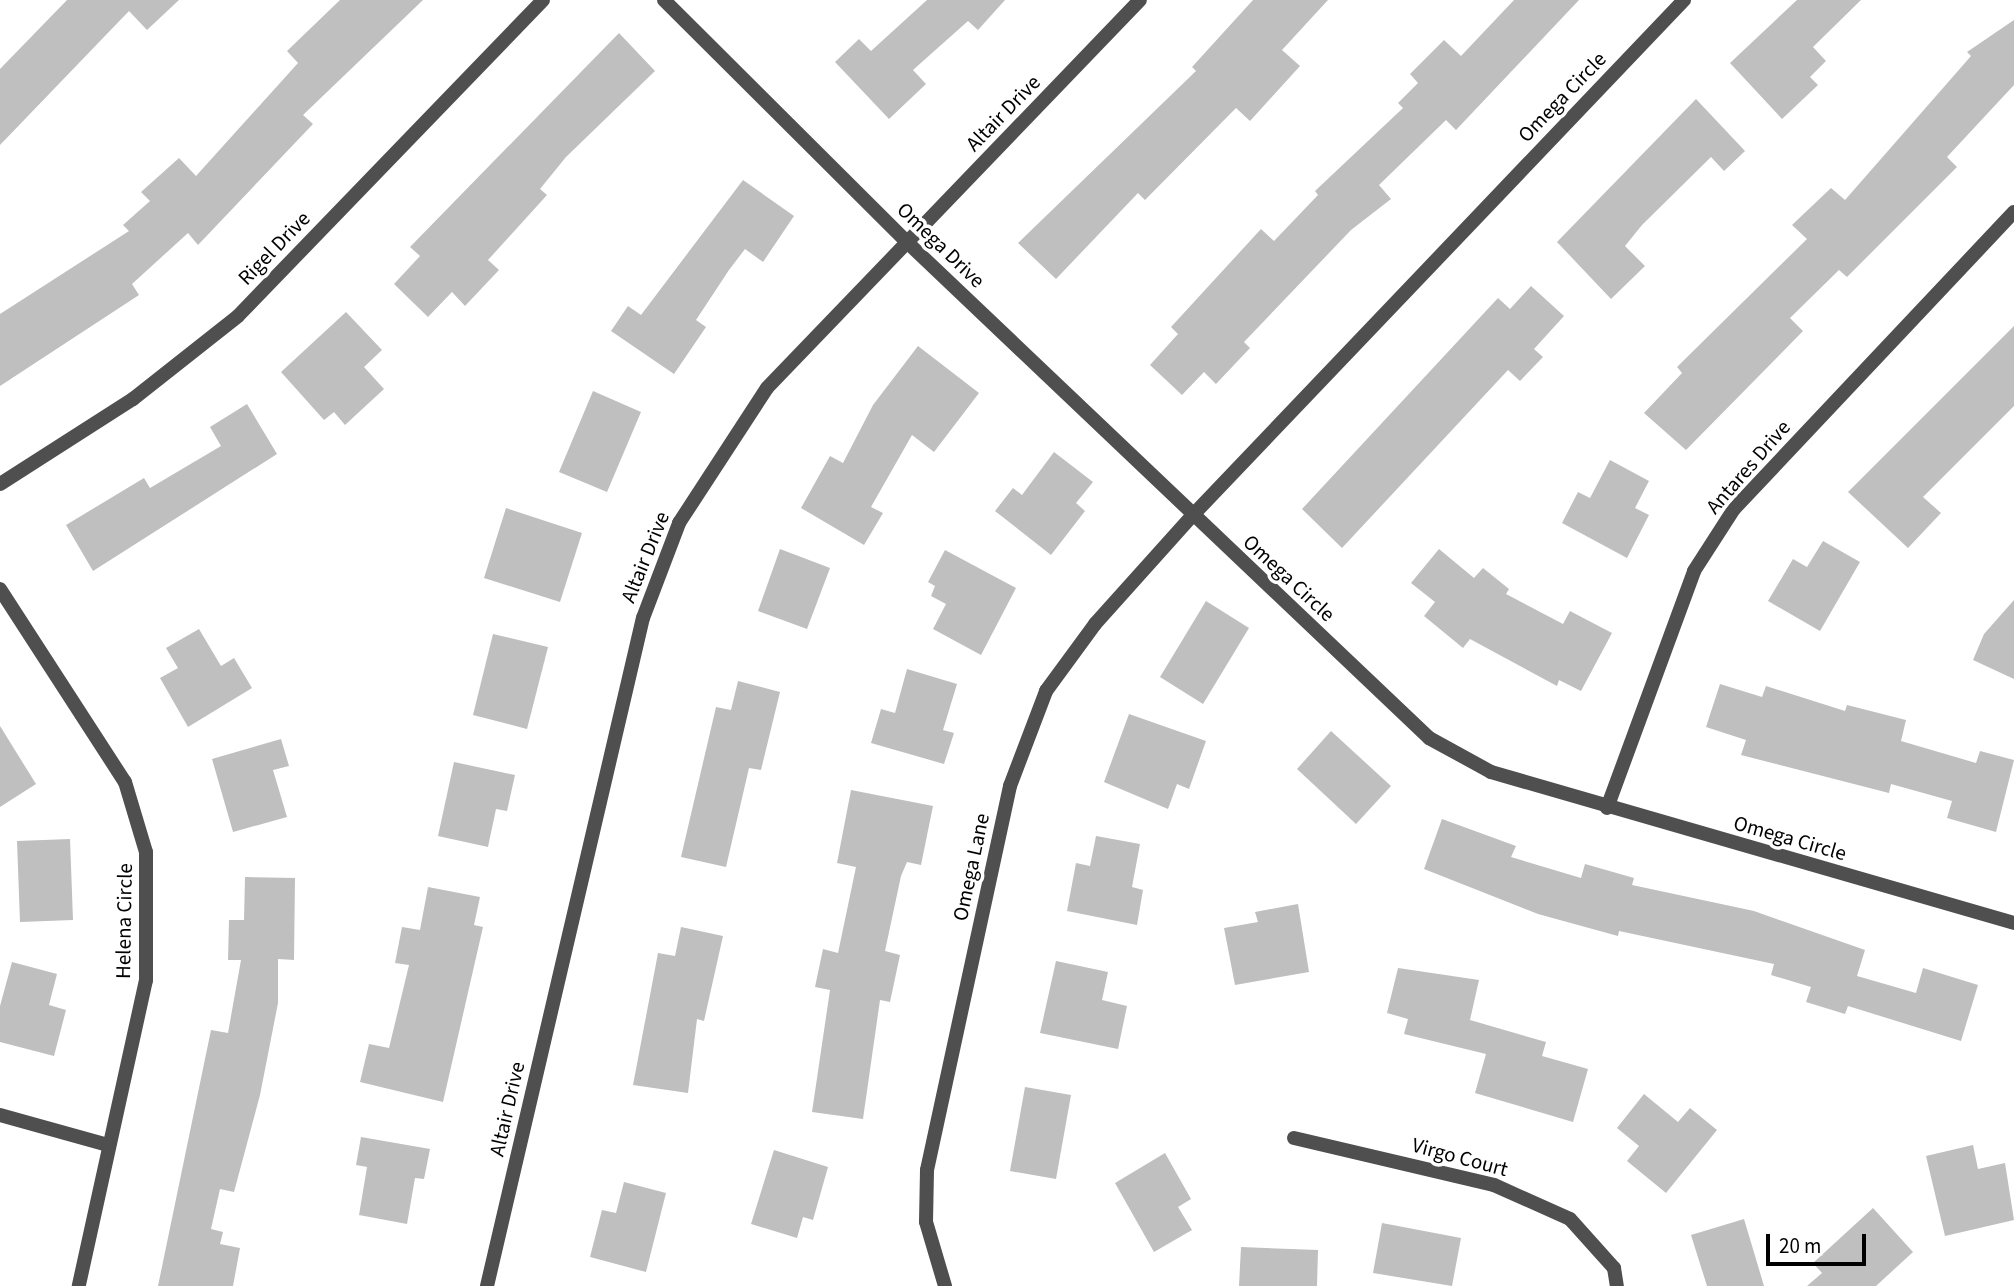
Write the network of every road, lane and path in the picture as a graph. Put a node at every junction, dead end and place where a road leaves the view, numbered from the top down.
1 (544, 0) edge
2 (664, 0) edge
3 (1140, 0) edge
4 (1684, 0) edge
5 (2014, 212) edge
6 (908, 243) junction
7 (0, 484) edge
8 (1192, 516) junction
9 (0, 589) edge
10 (1607, 808) junction
11 (2014, 923) edge
12 (0, 1115) edge
13 (1294, 1138) dead end
14 (108, 1145) junction
15 (941, 1283) edge
16 (79, 1286) edge
17 (487, 1286) edge
18 (1617, 1286) edge

1 - 7 street, Rigel Drive
2 - 6 street, Omega Drive
3 - 6 street, Altair Drive
4 - 8 street, Omega Circle
5 - 10 street, Antares Drive
6 - 8 street, Omega Drive
6 - 17 street, Altair Drive
8 - 10 street, Omega Circle
8 - 15 street, Omega Lane
9 - 14 street, Helena Circle
10 - 11 street, Omega Circle
12 - 14 street
13 - 18 street, Virgo Court
14 - 16 street, Helena Circle

